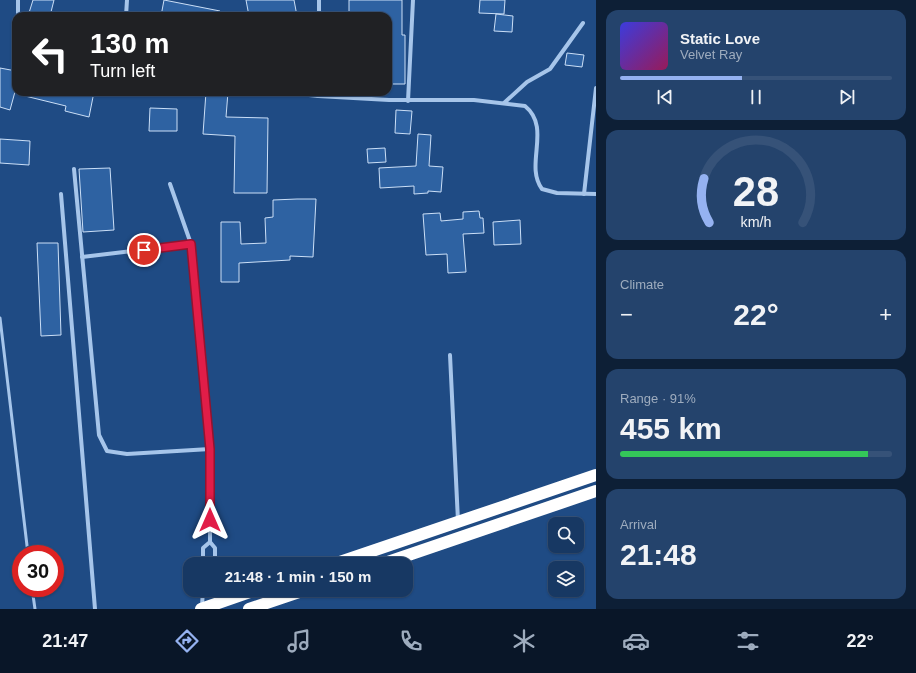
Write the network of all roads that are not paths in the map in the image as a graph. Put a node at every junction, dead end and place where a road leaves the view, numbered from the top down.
1 (18, 0) edge
2 (127, 0) edge
3 (319, 0) edge
4 (413, 0) edge
5 (18, 12) edge
6 (126, 12) edge
7 (319, 12) edge
8 (583, 24) dead end
9 (596, 88) edge
10 (344, 96) edge
11 (408, 101) junction
12 (504, 104) junction
13 (74, 169) dead end
14 (170, 184) dead end
15 (61, 194) dead end
16 (584, 194) junction
17 (596, 194) edge
18 (191, 244) junction
19 (82, 257) junction
20 (0, 318) edge
21 (450, 355) dead end
22 (210, 449) junction
23 (596, 475) edge
24 (596, 492) edge
25 (520, 501) junction
26 (524, 516) junction
27 (458, 521) junction
28 (210, 542) junction
29 (27, 545) edge
30 (203, 557) edge
31 (215, 557) edge
32 (354, 557) edge
33 (403, 557) edge
34 (33, 597) edge
35 (203, 597) edge
36 (217, 597) edge
37 (235, 597) edge
38 (284, 597) edge
39 (217, 603) junction
40 (35, 609) edge
41 (95, 609) edge
42 (202, 609) edge
43 (249, 609) edge

1 - 5 street
2 - 6 street
3 - 7 street
4 - 11 street
8 - 12 street
9 - 16 street
10 - 11 street
11 - 12 street
12 - 16 street
13 - 19 street
14 - 18 street
15 - 41 street
16 - 17 street
18 - 19 street
18 - 22 street
19 - 22 street
20 - 29 lane
21 - 27 street
22 - 28 street
23 - 25 highway
24 - 26 highway
25 - 26 highway
25 - 27 highway
26 - 33 highway
27 - 32 highway
28 - 30 street
28 - 31 street
34 - 40 lane
35 - 42 street
36 - 39 street
37 - 39 highway
38 - 43 highway
39 - 42 highway

